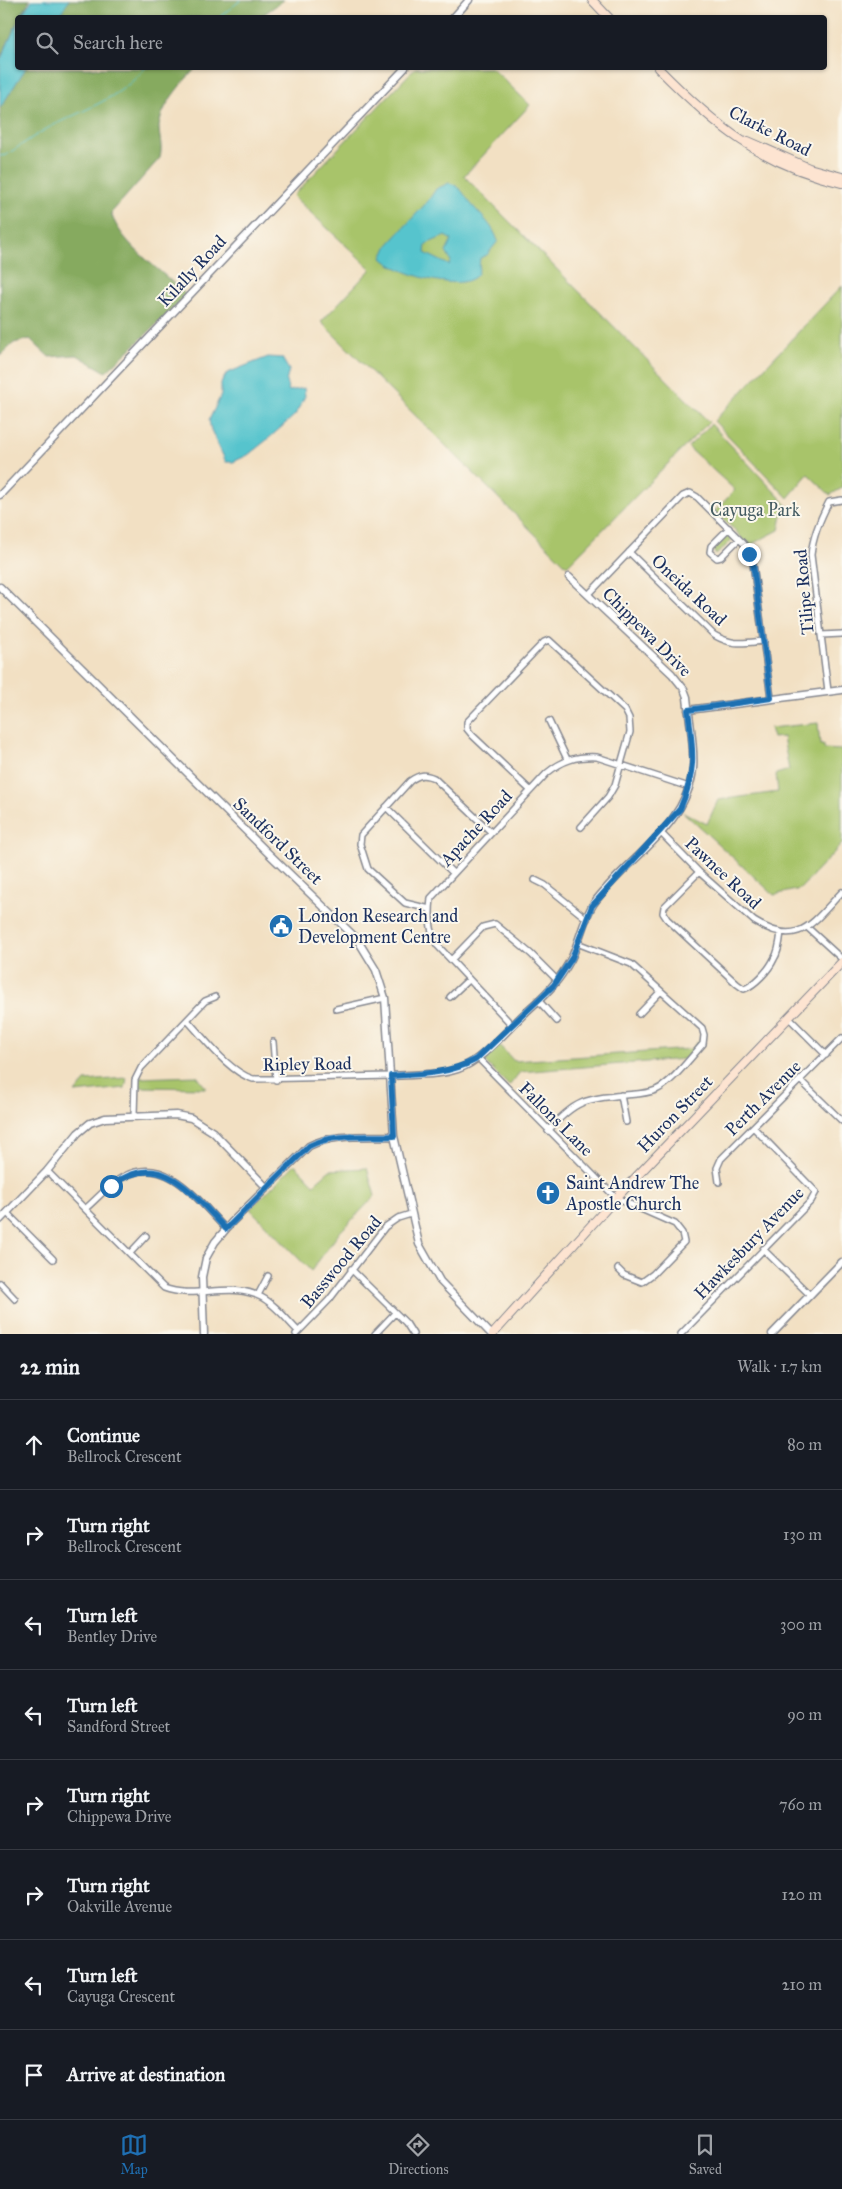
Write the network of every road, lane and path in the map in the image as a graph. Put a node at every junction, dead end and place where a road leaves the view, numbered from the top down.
1 (469, 0) edge
2 (592, 0) edge
3 (456, 15) edge
4 (605, 15) edge
5 (404, 70) edge
6 (660, 70) edge
7 (713, 118) junction
8 (842, 176) edge
9 (842, 183) edge
10 (0, 495) edge
11 (839, 500) edge
12 (729, 528) junction
13 (739, 539) junction
14 (629, 552) junction
15 (568, 577) dead end
16 (0, 587) edge
17 (588, 595) junction
18 (842, 634) edge
19 (821, 635) junction
20 (764, 641) junction
21 (842, 690) edge
22 (828, 691) junction
23 (771, 698) junction
24 (688, 710) junction
25 (549, 721) dead end
26 (566, 759) junction
27 (620, 764) junction
28 (689, 787) junction
29 (530, 790) junction
30 (386, 807) junction
31 (581, 827) dead end
32 (491, 832) junction
33 (660, 832) junction
34 (699, 872) junction
35 (452, 873) junction
36 (535, 880) dead end
37 (842, 892) edge
38 (430, 909) junction
39 (587, 918) junction
40 (808, 928) junction
41 (781, 932) junction
42 (577, 943) junction
43 (450, 960) junction
44 (842, 960) edge
45 (469, 979) junction
46 (557, 980) junction
47 (661, 991) junction
48 (215, 996) dead end
49 (450, 997) dead end
50 (385, 998) junction
51 (538, 1000) junction
52 (336, 1010) dead end
53 (639, 1014) dead end
54 (789, 1018) junction
55 (187, 1020) junction
56 (557, 1022) dead end
57 (512, 1025) junction
58 (842, 1038) edge
59 (273, 1042) dead end
60 (826, 1055) junction
61 (478, 1058) junction
62 (391, 1076) junction
63 (276, 1080) junction
64 (800, 1080) junction
65 (622, 1095) junction
66 (134, 1116) junction
67 (626, 1122) dead end
68 (842, 1122) edge
69 (753, 1127) junction
70 (548, 1131) junction
71 (394, 1136) junction
72 (47, 1171) junction
73 (719, 1182) dead end
74 (267, 1188) junction
75 (616, 1198) junction
76 (86, 1209) junction
77 (6, 1213) junction
78 (411, 1214) junction
79 (0, 1220) edge
80 (226, 1229) junction
81 (146, 1236) dead end
82 (763, 1249) junction
83 (130, 1252) junction
84 (53, 1259) dead end
85 (842, 1262) edge
86 (352, 1269) junction
87 (618, 1269) dead end
88 (268, 1276) dead end
89 (0, 1283) edge
90 (203, 1291) junction
91 (810, 1295) junction
92 (258, 1296) junction
93 (16, 1299) dead end
94 (395, 1313) junction
95 (297, 1333) edge
96 (204, 1334) edge
97 (375, 1334) edge
98 (413, 1334) edge
99 (492, 1334) edge
100 (680, 1334) edge
101 (772, 1334) edge

1 - 3 street
2 - 4 main road
5 - 10 street, Kilally Road
6 - 7 main road, Clarke Road
7 - 8 main road, Clarke Road
7 - 9 main road, Clarke Road
11 - 19 street, Tilipe Road
12 - 13 street
12 - 13 street
12 - 14 street
13 - 20 street
14 - 17 street
14 - 20 street, Oneida Road
15 - 17 street, Chippewa Drive
16 - 50 street, Sandford Street
17 - 24 street, Chippewa Drive
18 - 19 street
19 - 22 street, Tilipe Road
20 - 23 street
21 - 22 street
22 - 23 street
23 - 24 street
24 - 28 street, Chippewa Drive
25 - 26 street
26 - 27 street
26 - 29 street, Apache Road
27 - 28 street
27 - 29 street
27 - 31 street
28 - 33 street, Chippewa Drive
29 - 32 street, Apache Road
30 - 32 street
30 - 35 street
30 - 38 street
32 - 35 street, Apache Road
33 - 34 street, Pawnee Road
33 - 39 street, Chippewa Drive
34 - 41 street, Pawnee Road
34 - 41 street
35 - 38 street, Apache Road
36 - 39 street
37 - 40 street
38 - 43 street, Apache Road
39 - 42 street, Chippewa Drive
40 - 41 street, Pawnee Road
40 - 44 street
42 - 46 street, Chippewa Drive
42 - 47 street
43 - 45 street, Apache Road
43 - 46 street
44 - 54 main road, Huron Street
45 - 49 street
45 - 57 street, Apache Road
46 - 51 street, Chippewa Drive
47 - 53 street
47 - 65 street
48 - 55 street
50 - 52 street
50 - 62 street, Sandford Street
51 - 56 street
51 - 57 street, Chippewa Drive
54 - 60 street
54 - 75 main road, Huron Street
55 - 63 street, Ripley Road
55 - 66 street
57 - 61 street, Chippewa Drive
58 - 60 street, Perth Avenue
59 - 63 street
60 - 64 street, Perth Avenue
61 - 62 street, Chippewa Drive
61 - 70 street, Fallons Lane
62 - 63 street, Ripley Road
62 - 71 street, Sandford Street
64 - 68 street
64 - 69 street, Perth Avenue
65 - 67 street
65 - 70 street
66 - 72 street
66 - 74 street
69 - 73 street, Perth Avenue
69 - 82 street, Hawkesbury Avenue
70 - 75 street, Fallons Lane
71 - 74 street
71 - 78 street, Sandford Street
72 - 76 street
72 - 77 street
74 - 80 street
75 - 87 street
75 - 99 main road, Huron Street
76 - 80 street
76 - 83 street
77 - 79 street
77 - 84 street
78 - 86 street, Basswood Road
78 - 99 street, Sandford Street
80 - 90 street
81 - 83 street
82 - 91 street
82 - 100 street, Hawkesbury Avenue
83 - 90 street
85 - 91 street
86 - 94 street
86 - 95 street, Basswood Road
88 - 92 street
89 - 93 street
90 - 92 street
90 - 96 street
91 - 101 street
92 - 95 street
94 - 97 street
94 - 98 street

